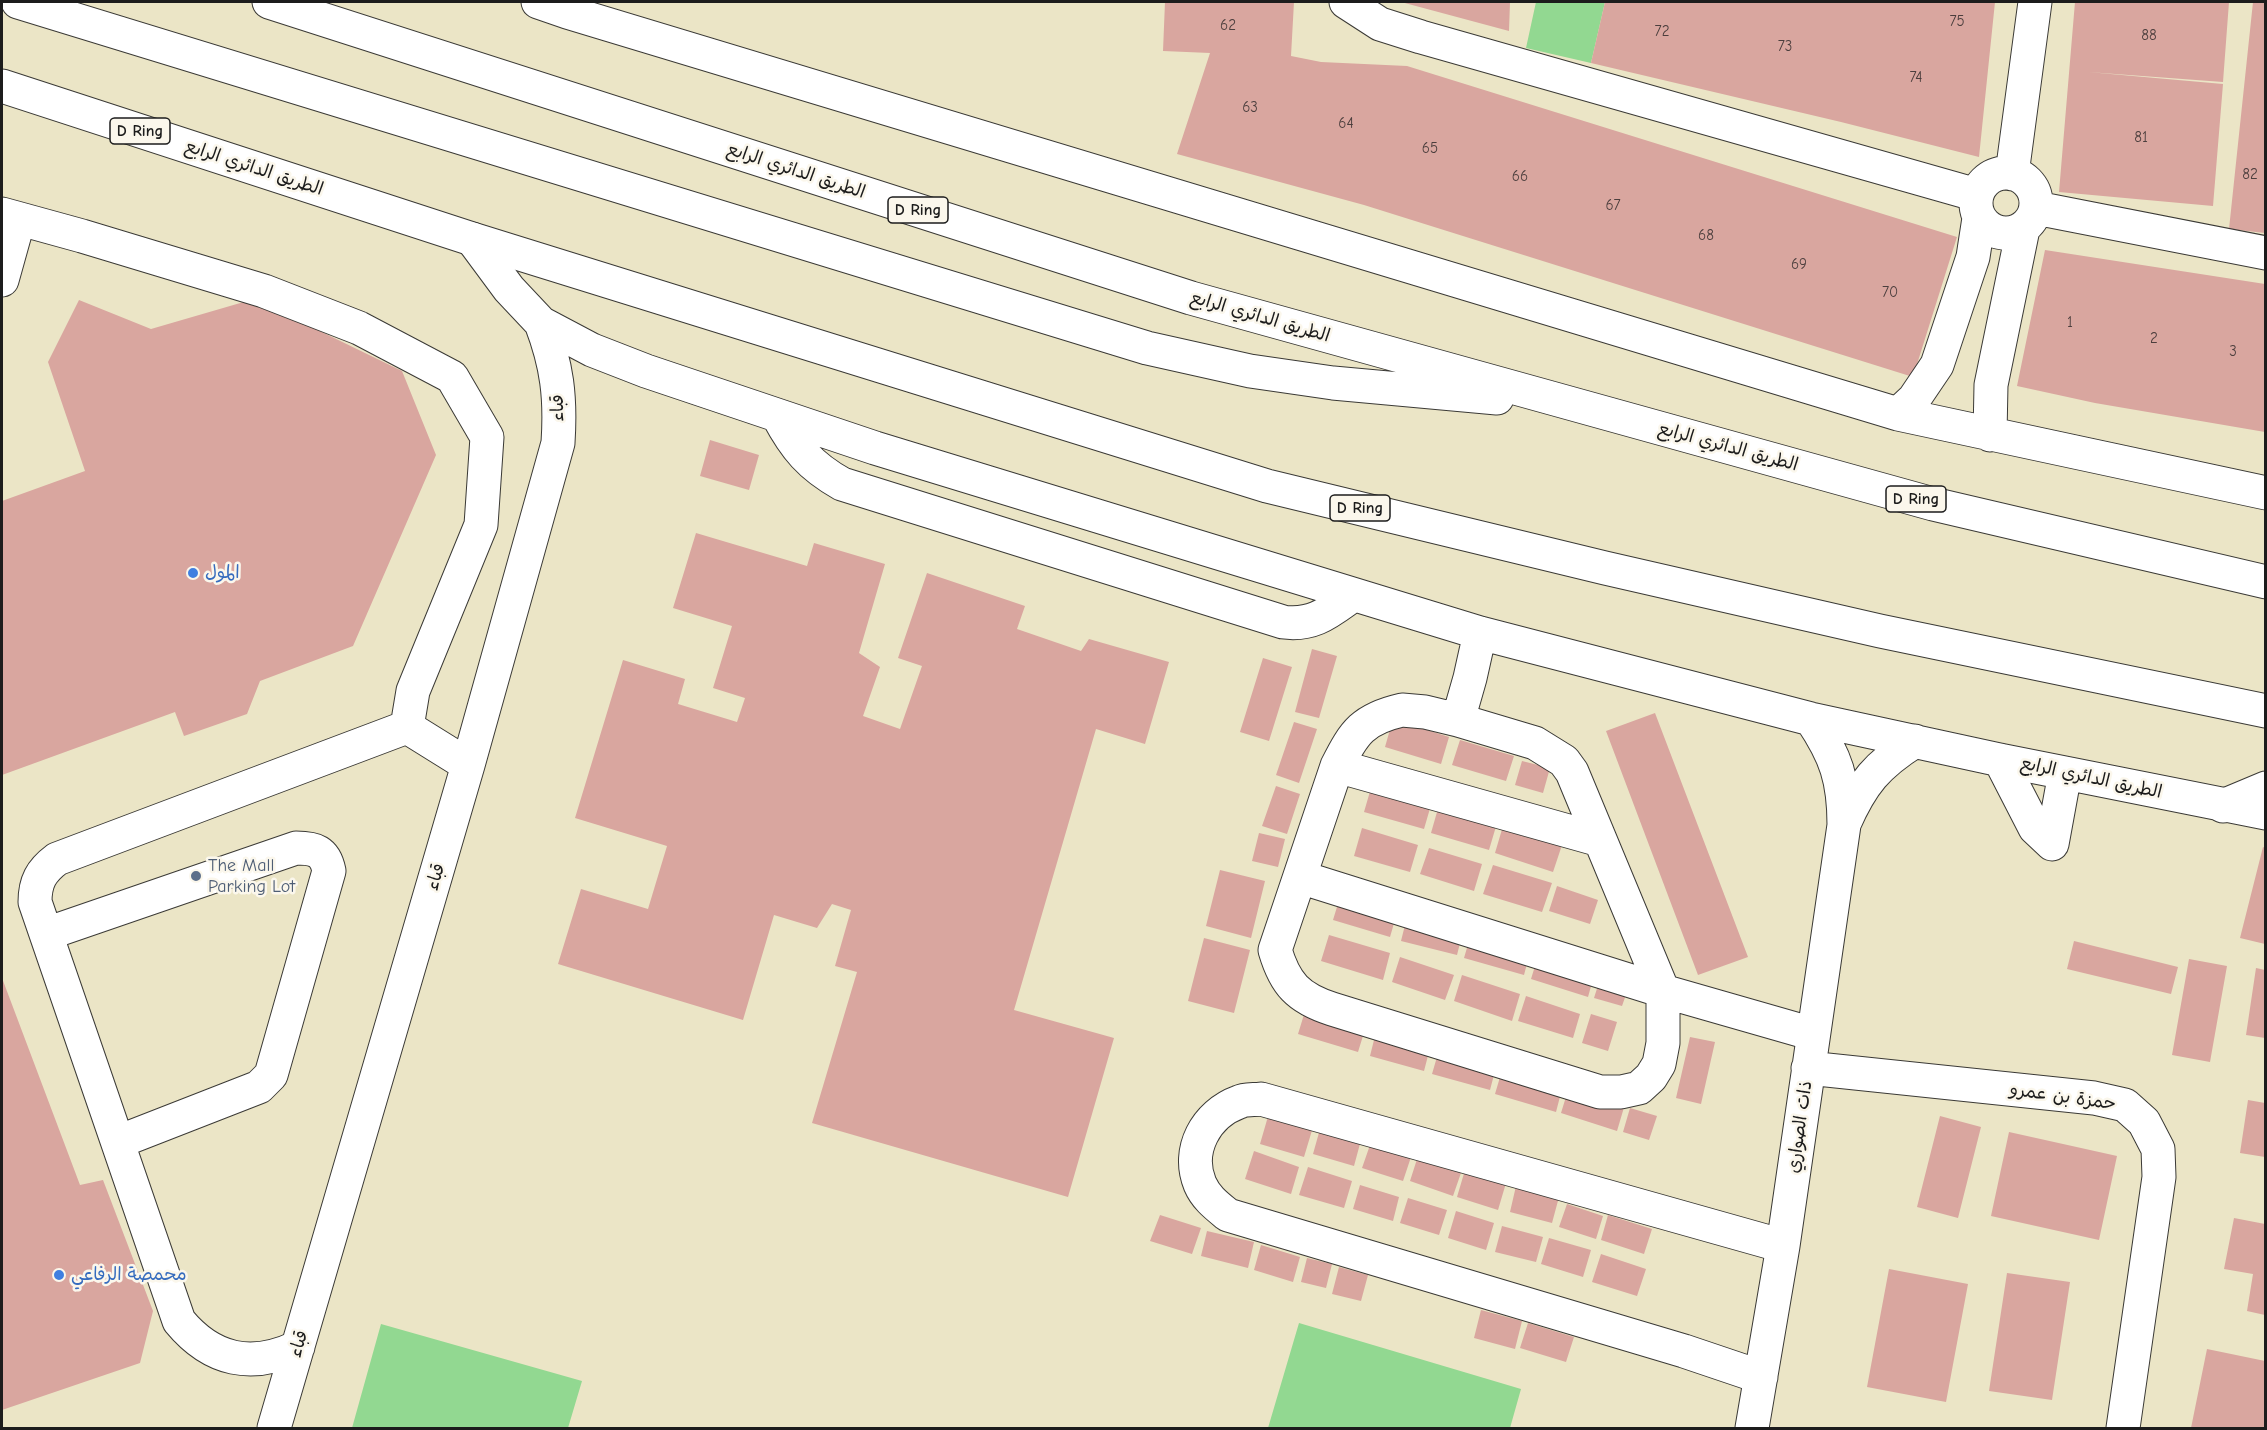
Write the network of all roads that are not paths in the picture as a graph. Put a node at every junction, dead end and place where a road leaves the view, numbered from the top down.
1 (18, 2) edge
2 (269, 2) edge
3 (538, 2) edge
4 (1346, 2) edge
5 (2035, 2) edge
6 (2, 86) edge
7 (2012, 174) junction
8 (1978, 206) junction
9 (10, 216) edge
10 (2029, 219) junction
11 (472, 239) junction
12 (2265, 253) edge
13 (2, 280) edge
14 (541, 323) junction
15 (1571, 403) junction
16 (1898, 414) junction
17 (778, 416) junction
18 (1990, 435) junction
19 (2265, 493) edge
20 (2265, 582) edge
21 (1353, 596) junction
22 (1480, 633) junction
23 (2265, 711) edge
24 (1811, 719) junction
25 (1458, 720) junction
26 (407, 727) junction
27 (1915, 741) junction
28 (2000, 760) junction
29 (468, 765) junction
30 (1337, 766) junction
31 (2065, 772) junction
32 (2265, 789) edge
33 (2223, 806) junction
34 (2265, 813) edge
35 (1844, 825) junction
36 (1600, 840) junction
37 (1300, 877) junction
38 (46, 934) junction
39 (1663, 991) junction
40 (1813, 1034) junction
41 (1808, 1068) junction
42 (118, 1142) junction
43 (1783, 1246) junction
44 (298, 1347) junction
45 (1761, 1377) junction
46 (274, 1428) edge
47 (1752, 1428) edge
48 (2123, 1428) edge

1 - 15 street
2 - 15 street, الطريق الدائري الرابع / D Ring
3 - 16 street
4 - 8 street
5 - 7 street
6 - 11 street, الطريق الدائري الرابع / D Ring
7 - 8 street
7 - 10 street
8 - 10 street
8 - 16 street
9 - 13 street
9 - 26 street
10 - 12 street
10 - 18 street
11 - 14 street, الطريق الدائري الرابع
11 - 23 street, الطريق الدائري الرابع / D Ring
14 - 17 street, الطريق الدائري الرابع
14 - 29 street, قباء
15 - 20 street, الطريق الدائري الرابع / D Ring
16 - 18 street
17 - 21 street, الطريق الدائري الرابع
17 - 21 street
18 - 19 street
21 - 22 street, الطريق الدائري الرابع
22 - 24 street, الطريق الدائري الرابع
22 - 25 street
24 - 27 street, الطريق الدائري الرابع
24 - 35 street, ذات الصواري
25 - 30 street
25 - 36 street
26 - 29 street
26 - 38 street
27 - 28 street, الطريق الدائري الرابع
27 - 35 street, ذات الصواري
28 - 31 street, الطريق الدائري الرابع
28 - 31 street
29 - 44 street, قباء
30 - 36 street
30 - 37 street
31 - 33 street, الطريق الدائري الرابع
32 - 33 street
33 - 34 street, الطريق الدائري الرابع
35 - 40 street, ذات الصواري
36 - 39 street
37 - 39 street
37 - 39 street
38 - 42 street
38 - 42 street
39 - 40 street
40 - 41 street, ذات الصواري
41 - 43 street, ذات الصواري
41 - 48 street, حمزة بن عمرو
42 - 44 street
43 - 45 street, ذات الصواري
43 - 45 street
44 - 46 street, قباء
45 - 47 street, ذات الصواري

